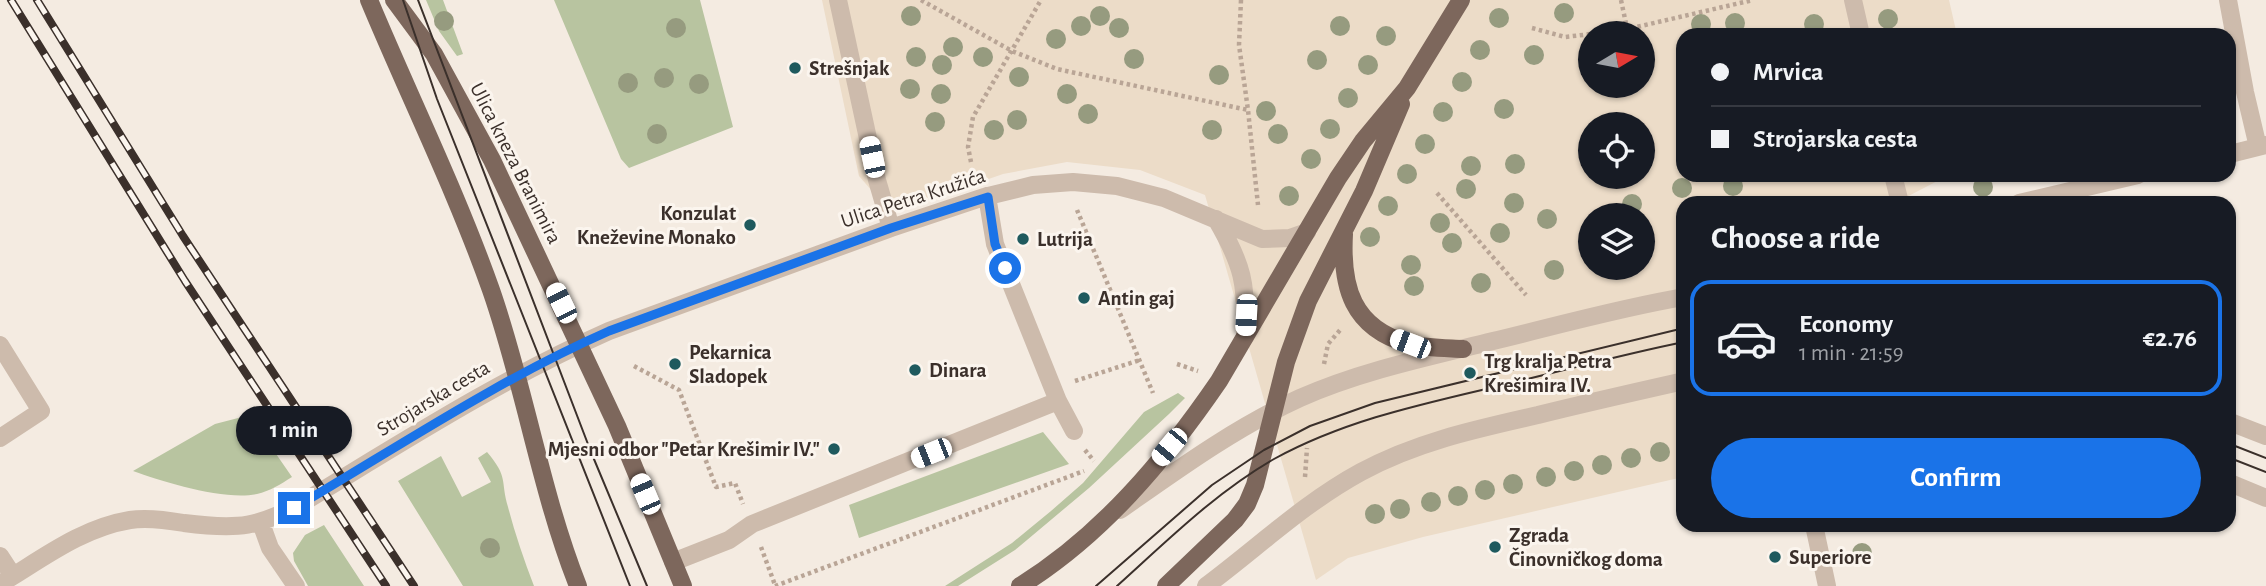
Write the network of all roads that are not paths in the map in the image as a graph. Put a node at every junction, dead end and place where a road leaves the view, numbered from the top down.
1 (369, 0) edge
2 (394, 0) edge
3 (838, 0) edge
4 (1461, 0) edge
5 (1853, 0) edge
6 (2228, 0) edge
7 (1859, 28) edge
8 (2233, 28) edge
9 (2236, 43) edge
10 (1407, 88) junction
11 (2262, 146) edge
12 (2236, 152) edge
13 (2108, 182) edge
14 (2048, 196) edge
15 (988, 197) junction
16 (1216, 219) junction
17 (891, 228) junction
18 (1344, 230) junction
19 (1307, 232) junction
20 (1676, 298) edge
21 (1245, 337) junction
22 (580, 344) junction
23 (0, 345) edge
24 (1463, 349) junction
25 (517, 376) junction
26 (1676, 383) edge
27 (1058, 401) junction
28 (1272, 412) junction
29 (2236, 424) edge
30 (1074, 431) dead end
31 (2266, 436) edge
32 (0, 438) edge
33 (2236, 486) edge
34 (2266, 498) edge
35 (1103, 522) junction
36 (261, 523) junction
37 (1815, 532) edge
38 (0, 556) edge
39 (673, 562) junction
40 (6, 580) edge
41 (296, 586) edge
42 (578, 586) edge
43 (683, 586) edge
44 (1020, 586) edge
45 (1166, 586) edge
46 (1206, 586) edge
47 (1827, 586) edge

1 - 25 main road
2 - 22 main road, Ulica kneza Branimira
3 - 17 street
4 - 10 main road
5 - 7 street
6 - 8 street
9 - 11 street
10 - 18 main road
10 - 19 main road
11 - 12 street
13 - 14 street
15 - 16 street, Ulica Petra Kružića
15 - 17 street, Ulica Petra Kružića
15 - 27 street
16 - 19 street, Ulica Petra Kružića
16 - 21 street
17 - 22 street, Ulica Petra Kružića
18 - 24 main road
18 - 28 main road
19 - 21 main road
20 - 24 street
21 - 35 main road
22 - 25 street, Strojarska cesta
22 - 39 main road, Ulica kneza Branimira
23 - 32 street
24 - 28 street
25 - 36 street, Strojarska cesta
25 - 42 main road
26 - 46 street
27 - 30 street
27 - 39 street
28 - 35 street
28 - 45 main road
29 - 31 street
33 - 34 street
35 - 44 main road
36 - 40 street, Strojarska cesta
36 - 41 street
37 - 47 street
38 - 40 street
39 - 43 main road, Ulica kneza Branimira

